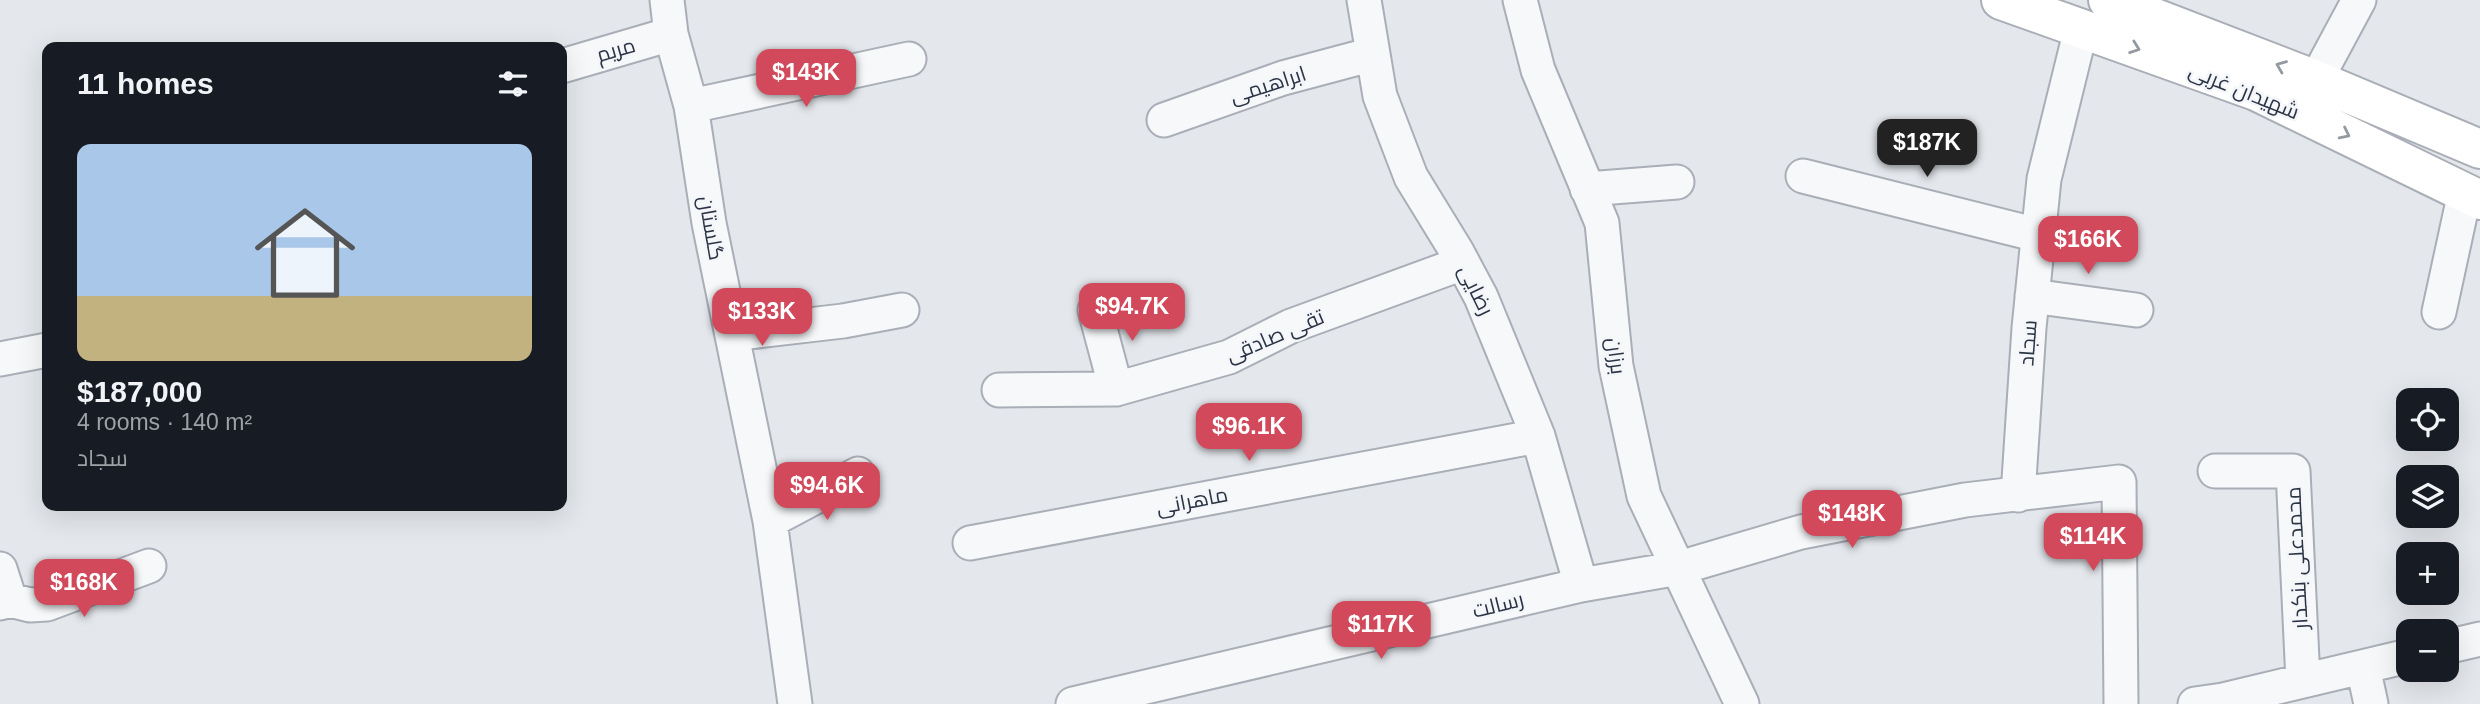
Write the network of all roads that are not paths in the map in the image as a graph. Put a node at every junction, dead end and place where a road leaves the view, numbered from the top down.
1 (667, 0) edge
2 (1364, 0) edge
3 (1520, 0) edge
4 (2001, 0) edge
5 (2108, 0) edge
6 (2359, 0) edge
7 (2081, 29) junction
8 (671, 34) junction
9 (1373, 54) junction
10 (909, 59) dead end
11 (567, 65) edge
12 (2316, 80) junction
13 (691, 106) junction
14 (1164, 120) dead end
15 (2480, 149) edge
16 (1803, 176) dead end
17 (1677, 182) dead end
18 (1587, 189) junction
19 (2472, 196) edge
20 (2038, 235) junction
21 (1463, 263) junction
22 (2032, 296) junction
23 (902, 310) dead end
24 (1096, 310) dead end
25 (2136, 310) dead end
26 (2439, 312) dead end
27 (732, 334) junction
28 (42, 351) edge
29 (0, 359) edge
30 (1116, 389) junction
31 (999, 390) dead end
32 (1538, 436) junction
33 (2215, 471) dead end
34 (858, 474) dead end
35 (2018, 495) junction
36 (770, 521) junction
37 (970, 544) dead end
38 (149, 566) dead end
39 (1679, 568) junction
40 (1581, 585) junction
41 (3, 591) edge
42 (2480, 639) edge
43 (2459, 644) edge
44 (2396, 659) edge
45 (2363, 667) junction
46 (2304, 681) junction
47 (795, 704) edge
48 (1073, 704) edge
49 (1742, 704) edge
50 (2121, 704) edge
51 (2195, 704) edge
52 (2371, 704) edge

1 - 8 street, گلستان
2 - 9 street, رضایی
3 - 18 street, برزان
4 - 7 main road, شهیدان غربی
12 -> 5 main road, شهیدان غربی
6 - 12 street
7 -> 19 main road, شهیدان غربی
7 - 20 street, سجاد
8 - 11 street, مریم
8 - 13 street, گلستان
9 - 14 street, ابراهیمی
9 - 21 street, رضایی
10 - 13 street
12 - 15 main road, شهیدان غربی
13 - 27 street, گلستان
16 - 20 street
17 - 18 street
18 - 39 street, برزان
19 - 26 street
20 - 22 street, سجاد
21 - 30 street, تقی صادقی
21 - 32 street, رضایی
22 - 25 street
22 - 35 street, سجاد
23 - 27 street
24 - 30 street
27 - 36 street, گلستان
28 - 29 street
30 - 31 street, تقی صادقی
32 - 37 street, ماهرانی
32 - 40 street, رضایی
33 - 46 street, محمدعلی بنکدار
34 - 36 street
35 - 39 street, رسالت
35 - 50 street, رسالت
36 - 47 street, گلستان
38 - 41 street
39 - 40 street, رسالت
39 - 49 street, برزان
40 - 48 street, رسالت
42 - 43 street
44 - 45 street
45 - 46 street
45 - 52 street
46 - 51 street

